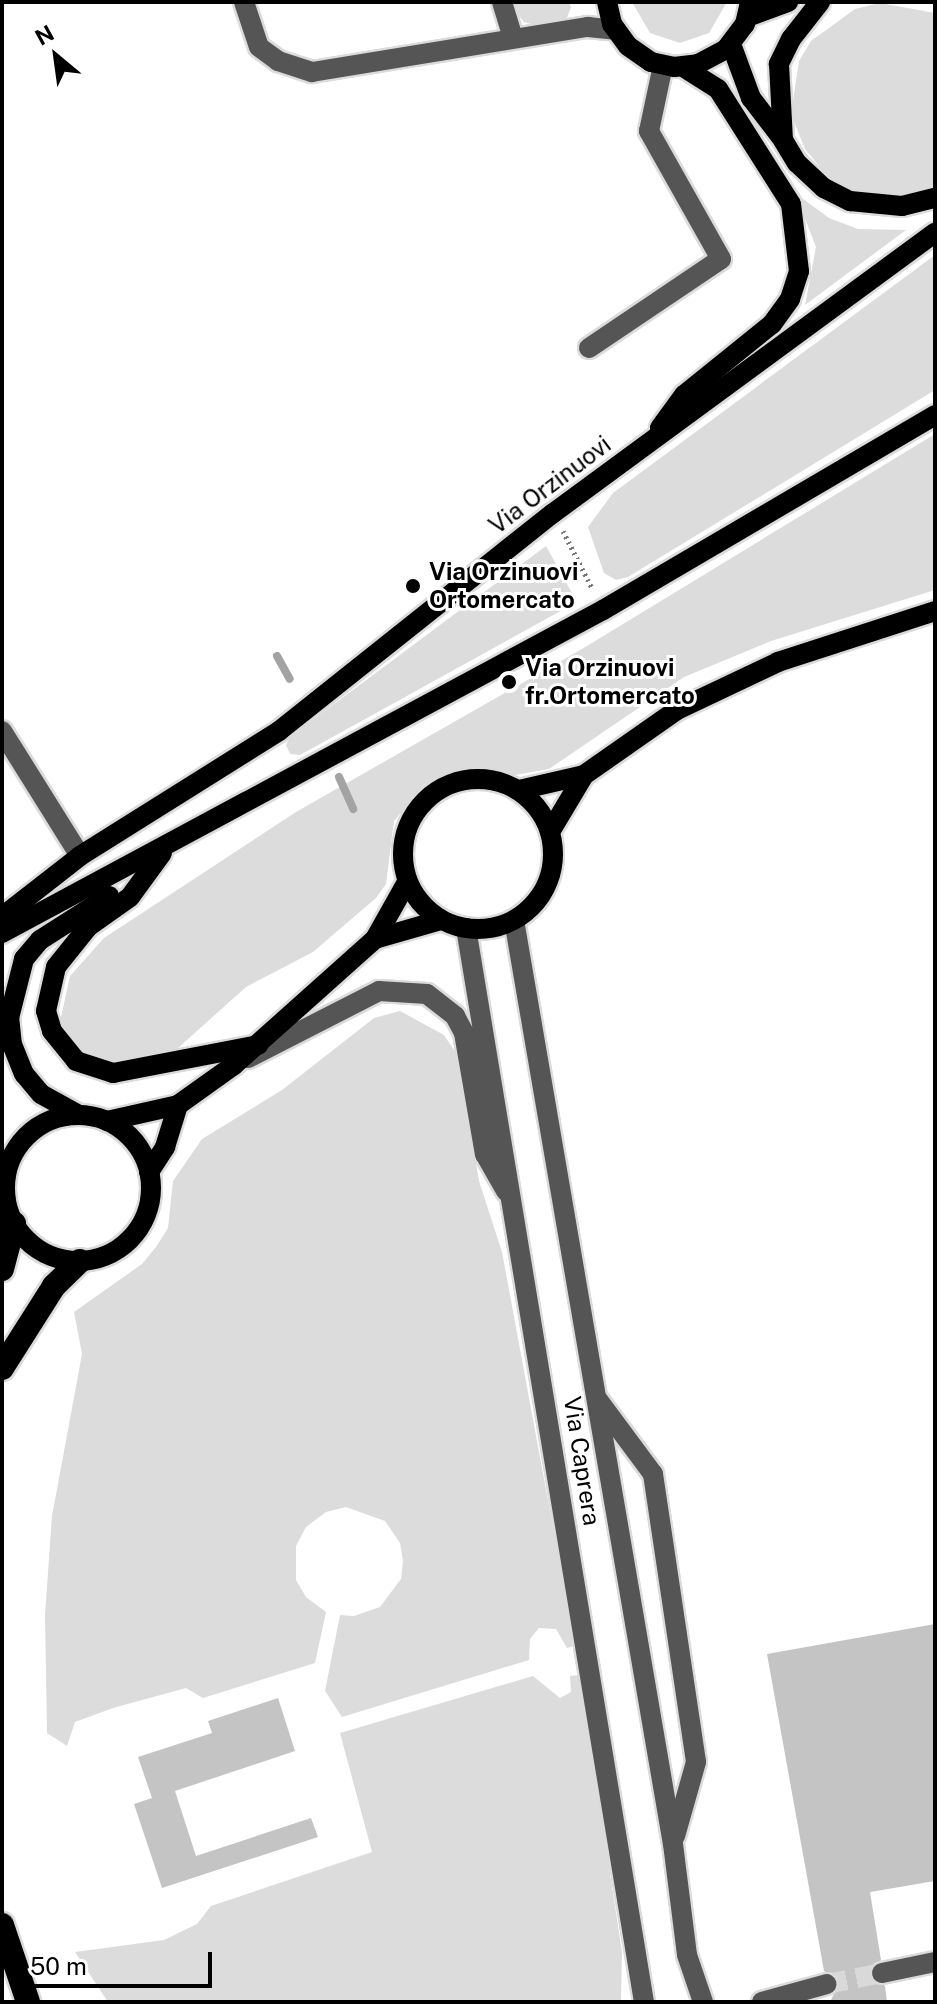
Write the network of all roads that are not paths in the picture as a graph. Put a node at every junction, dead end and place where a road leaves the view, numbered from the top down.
1 (244, 2) edge
2 (502, 2) edge
3 (607, 2) edge
4 (788, 2) edge
5 (820, 2) edge
6 (749, 9) edge
7 (615, 30) junction
8 (513, 37) junction
9 (731, 44) junction
10 (673, 66) junction
11 (783, 140) junction
12 (935, 198) edge
13 (935, 233) edge
14 (589, 348) dead end
15 (935, 415) edge
16 (649, 443) junction
17 (935, 611) edge
18 (2, 731) edge
19 (584, 775) junction
20 (519, 790) junction
21 (550, 832) junction
22 (164, 849) junction
23 (80, 856) junction
24 (407, 882) junction
25 (2, 917) edge
26 (441, 920) junction
27 (514, 920) junction
28 (466, 928) junction
29 (2, 933) edge
30 (375, 939) junction
31 (258, 1045) junction
32 (234, 1065) junction
33 (178, 1105) junction
34 (79, 1115) junction
35 (107, 1121) junction
36 (5, 1158) edge
37 (149, 1172) junction
38 (514, 1204) junction
39 (14, 1224) junction
40 (80, 1261) junction
41 (2, 1269) edge
42 (2, 1368) edge
43 (595, 1397) junction
44 (673, 1844) junction
45 (2, 1925) edge
46 (935, 1962) edge
47 (882, 1973) tunnel mouth
48 (827, 1984) tunnel mouth
49 (28, 2002) edge
50 (644, 2002) edge
51 (703, 2002) edge
52 (762, 2002) edge

1 - 8 street
2 - 8 street
3 - 7 main road
4 - 6 main road
5 - 11 main road
6 - 9 main road
7 - 8 street
7 - 10 main road
9 - 10 main road
9 - 11 main road
10 - 14 street
10 - 16 main road
11 - 12 main road
13 - 16 main road, Via Orzinuovi
15 - 22 main road
16 - 23 main road, Via Orzinuovi
17 - 19 main road
18 - 23 street
19 - 20 main road
19 - 21 main road
20 - 21 main road
20 - 24 main road
21 - 27 main road
22 - 29 main road
22 - 31 main road
22 - 34 main road
23 - 25 main road, Via Orzinuovi
24 - 26 main road
24 - 30 main road
26 - 28 main road
26 - 30 main road
27 - 28 main road
27 - 43 street, Via Caprera
28 - 38 street, Via Caprera
30 - 31 main road
31 - 32 main road
32 - 33 main road
32 - 38 street
33 - 35 main road
33 - 37 main road
34 - 35 main road
34 - 36 main road
35 - 37 main road
36 - 39 main road
37 - 40 main road
38 - 50 street, Via Caprera
39 - 40 main road
39 - 41 highway
40 - 42 highway
43 - 44 street, Via Caprera
43 - 44 street, Via Caprera
44 - 51 street, Via Caprera
45 - 49 highway
46 - 47 street
48 - 52 street

